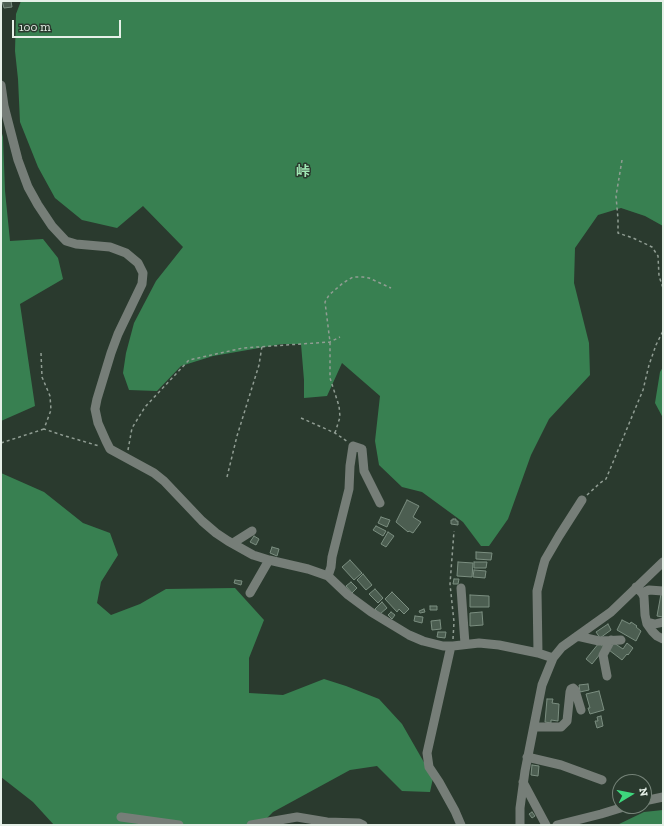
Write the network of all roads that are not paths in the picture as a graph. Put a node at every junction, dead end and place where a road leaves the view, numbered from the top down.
1 (1, 85) edge
2 (582, 500) road end
3 (380, 503) dead end
4 (252, 531) dead end
5 (233, 543) junction
6 (269, 560) junction
7 (663, 562) edge
8 (328, 576) junction
9 (461, 588) dead end
10 (639, 590) junction
11 (663, 591) edge
12 (250, 592) dead end
13 (647, 622) junction
14 (663, 622) edge
15 (426, 631) dead end
16 (577, 636) junction
17 (663, 639) edge
18 (423, 640) junction
19 (611, 640) junction
20 (621, 640) dead end
21 (465, 644) junction
22 (451, 646) junction
23 (538, 653) junction
24 (552, 658) junction
25 (607, 676) dead end
26 (581, 710) dead end
27 (534, 727) junction
28 (527, 757) junction
29 (602, 780) dead end
30 (523, 782) junction
31 (663, 797) edge
32 (652, 799) edge
33 (612, 811) edge
34 (121, 817) dead end
35 (179, 825) edge
36 (251, 825) edge
37 (362, 825) edge
38 (461, 825) edge
39 (520, 825) edge
40 (546, 825) edge
41 (557, 825) edge

1 - 5 street
2 - 23 street
3 - 8 street
4 - 5 street
5 - 6 street
6 - 8 street
6 - 12 street
7 - 10 street
8 - 18 street
9 - 21 street
10 - 11 street
10 - 13 street
10 - 16 street
13 - 14 street
13 - 17 street
15 - 18 street
16 - 19 street
16 - 24 street
18 - 22 street
19 - 20 street
19 - 25 street
21 - 22 street
21 - 23 street
22 - 38 street
23 - 24 street
24 - 27 street
26 - 27 street
27 - 28 street
28 - 29 street
28 - 30 street
30 - 39 street
30 - 40 street
31 - 32 street
33 - 41 street
34 - 35 street
36 - 37 street

